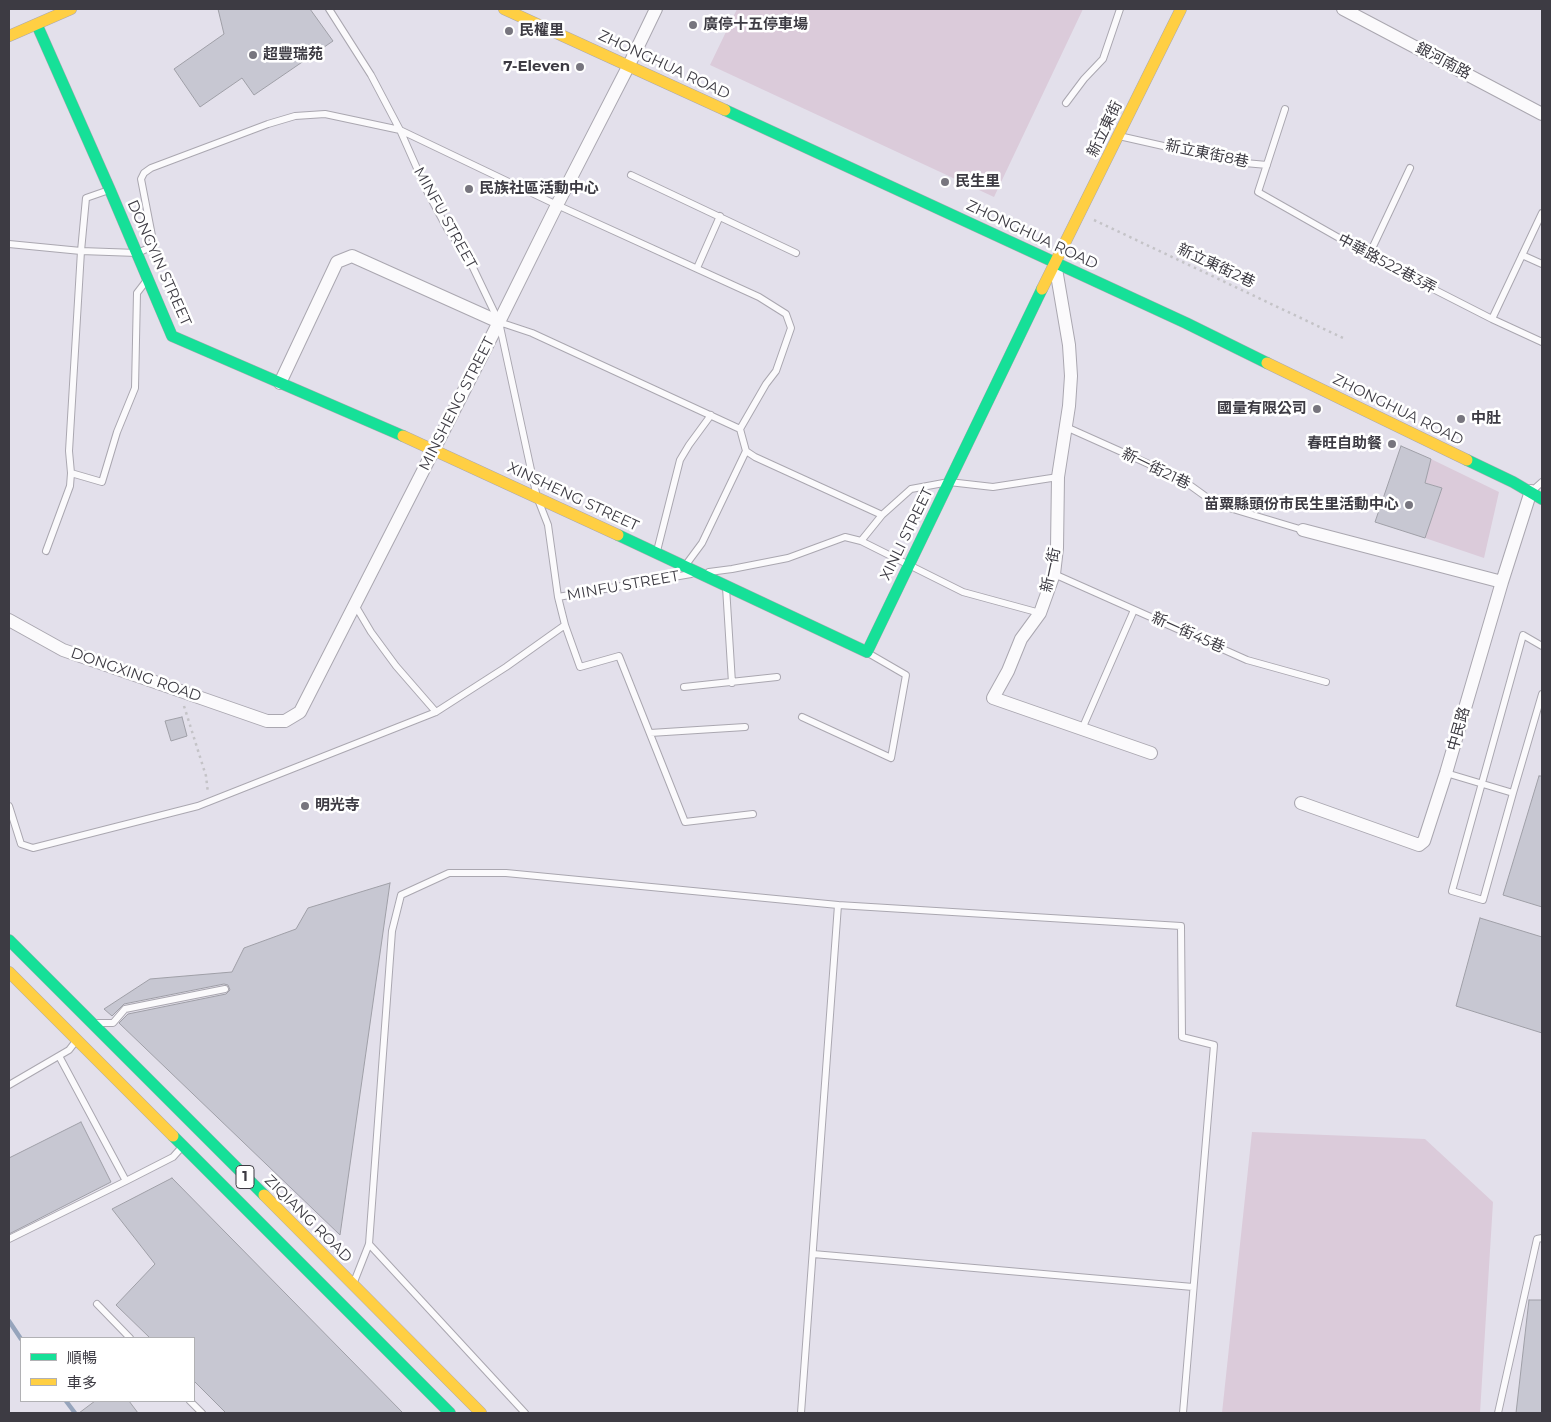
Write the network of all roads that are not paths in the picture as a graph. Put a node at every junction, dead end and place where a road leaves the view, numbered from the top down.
1 (71, 9) edge
2 (329, 9) edge
3 (504, 9) edge
4 (656, 9) edge
5 (1120, 9) edge
6 (1181, 9) edge
7 (1343, 9) edge
8 (37, 25) junction
9 (9, 36) edge
10 (629, 65) junction
11 (1066, 103) dead end
12 (1285, 109) dead end
13 (1542, 114) edge
14 (400, 130) junction
15 (1118, 136) junction
16 (1267, 166) junction
17 (1410, 168) dead end
18 (631, 175) dead end
19 (110, 190) junction
20 (556, 205) junction
21 (1542, 213) edge
22 (720, 216) junction
23 (9, 244) edge
24 (81, 251) junction
25 (137, 253) junction
26 (796, 253) dead end
27 (1369, 255) junction
28 (1522, 255) junction
29 (1055, 263) junction
30 (1542, 264) edge
31 (697, 268) junction
32 (148, 279) junction
33 (1492, 319) junction
34 (499, 322) junction
35 (1542, 342) edge
36 (280, 383) junction
37 (711, 416) junction
38 (1064, 427) junction
39 (740, 429) junction
40 (434, 450) junction
41 (746, 451) junction
42 (71, 473) junction
43 (1058, 477) junction
44 (949, 482) junction
45 (1542, 482) edge
46 (1531, 492) junction
47 (536, 497) junction
48 (1542, 499) edge
49 (882, 514) junction
50 (1303, 530) joint
51 (861, 541) junction
52 (46, 551) dead end
53 (657, 553) junction
54 (909, 565) junction
55 (682, 571) junction
56 (699, 573) junction
57 (1054, 574) junction
58 (1502, 582) junction
59 (726, 586) junction
60 (558, 597) junction
61 (355, 605) junction
62 (1134, 610) junction
63 (1040, 613) junction
64 (9, 620) edge
65 (565, 625) junction
66 (1542, 646) edge
67 (867, 652) junction
68 (777, 677) dead end
69 (1326, 682) dead end
70 (732, 683) junction
71 (684, 687) dead end
72 (1542, 694) edge
73 (436, 712) junction
74 (802, 717) dead end
75 (267, 721) joint
76 (745, 727) dead end
77 (1082, 729) junction
78 (650, 734) junction
79 (1151, 753) dead end
80 (1446, 773) junction
81 (1482, 784) junction
82 (1513, 793) junction
83 (1301, 803) dead end
84 (9, 806) edge
85 (753, 814) dead end
86 (838, 905) junction
87 (9, 940) edge
88 (9, 972) edge
89 (225, 989) dead end
90 (91, 1023) junction
91 (76, 1040) junction
92 (59, 1056) junction
93 (9, 1085) edge
94 (183, 1146) junction
95 (126, 1181) junction
96 (1542, 1238) edge
97 (9, 1239) edge
98 (369, 1244) junction
99 (813, 1254) junction
100 (353, 1285) junction
101 (1193, 1287) junction
102 (340, 1302) junction
103 (97, 1304) dead end
104 (129, 1337) edge
105 (191, 1402) edge
106 (202, 1413) edge
107 (450, 1413) edge
108 (480, 1413) edge
109 (525, 1413) edge
110 (801, 1413) edge
111 (1183, 1413) edge
112 (1498, 1413) edge

1 - 8 street
2 - 14 lane, MINFU STREET
3 - 10 street, ZHONGHUA ROAD
4 - 10 street, MINSHENG STREET
5 - 11 lane
6 - 15 street, 新立東街
7 - 13 street, 銀河南路
8 - 9 street
8 - 19 street, DONGYIN STREET
10 - 20 street, MINSHENG STREET
10 - 29 street, ZHONGHUA ROAD
12 - 16 lane, 新立東街8巷
14 - 20 lane
14 - 25 lane
14 - 34 lane, MINFU STREET
15 - 16 lane, 新立東街8巷
15 - 29 street, 新立東街
16 - 27 lane, 中華路522巷3弄
17 - 27 lane
18 - 22 lane
19 - 24 lane
19 - 25 street, DONGYIN STREET
20 - 31 lane
20 - 34 street, MINSHENG STREET
21 - 28 lane
22 - 26 lane
22 - 31 lane
23 - 24 lane
24 - 25 lane
24 - 42 lane
25 - 32 street, DONGYIN STREET
27 - 33 lane, 中華路522巷3弄
28 - 30 lane
28 - 33 lane
29 - 38 street, 新一街
29 - 44 street, XINLI STREET
29 - 46 street, ZHONGHUA ROAD
31 - 39 lane
32 - 36 street, DONGYIN STREET
32 - 42 lane
33 - 35 lane, 中華路522巷3弄
34 - 36 street
34 - 37 lane
34 - 40 street, MINSHENG STREET
34 - 47 lane, MINFU STREET
36 - 40 street, DONGYIN STREET
37 - 39 lane
37 - 53 lane
38 - 43 street, 新一街
38 - 50 lane, 新一街21巷
39 - 41 lane
40 - 47 street, XINSHENG STREET
40 - 61 street, MINSHENG STREET
41 - 49 lane
41 - 55 lane
42 - 52 lane
43 - 44 lane
43 - 57 street, 新一街
44 - 49 lane
44 - 54 street, XINLI STREET
45 - 46 lane
46 - 48 street, ZHONGHUA ROAD
46 - 58 street, 中民路
47 - 53 street, XINSHENG STREET
47 - 60 lane, MINFU STREET
49 - 51 lane
50 - 58 street
51 - 54 lane
51 - 56 lane, MINFU STREET
53 - 55 street, XINSHENG STREET
54 - 63 lane
54 - 67 street, XINLI STREET
55 - 56 street, XINSHENG STREET
55 - 60 lane, MINFU STREET
56 - 59 street
57 - 62 lane, 新一街45巷
57 - 63 street, 新一街
58 - 80 street, 中民路
59 - 67 street
59 - 70 lane
60 - 65 lane
61 - 73 lane
61 - 75 street, MINSHENG STREET
62 - 69 lane, 新一街45巷
62 - 77 lane
63 - 77 street, 新一街
64 - 75 street, DONGXING ROAD
65 - 73 lane
65 - 78 lane
66 - 81 lane
67 - 74 lane
68 - 70 lane
70 - 71 lane
72 - 82 lane
73 - 84 lane
76 - 78 lane
77 - 79 street, 新一街
78 - 85 lane
80 - 81 lane
80 - 83 street, 中民路
81 - 82 lane
81 - 82 lane
86 - 98 lane
86 - 99 lane
86 - 101 lane
87 - 90 street, ZIQIANG ROAD / 1
88 - 91 street, 1
89 - 90 lane
90 - 91 street
90 - 100 street, ZIQIANG ROAD / 1
91 - 92 lane
91 - 94 street, 1
92 - 93 lane
92 - 95 lane
94 - 95 lane
94 - 102 street, 1
95 - 97 lane
96 - 112 lane
98 - 100 lane
98 - 109 lane
99 - 101 lane
99 - 110 lane
100 - 102 street
100 - 108 street, ZIQIANG ROAD / 1
101 - 111 lane
102 - 107 street, 1
103 - 104 lane
105 - 106 lane

